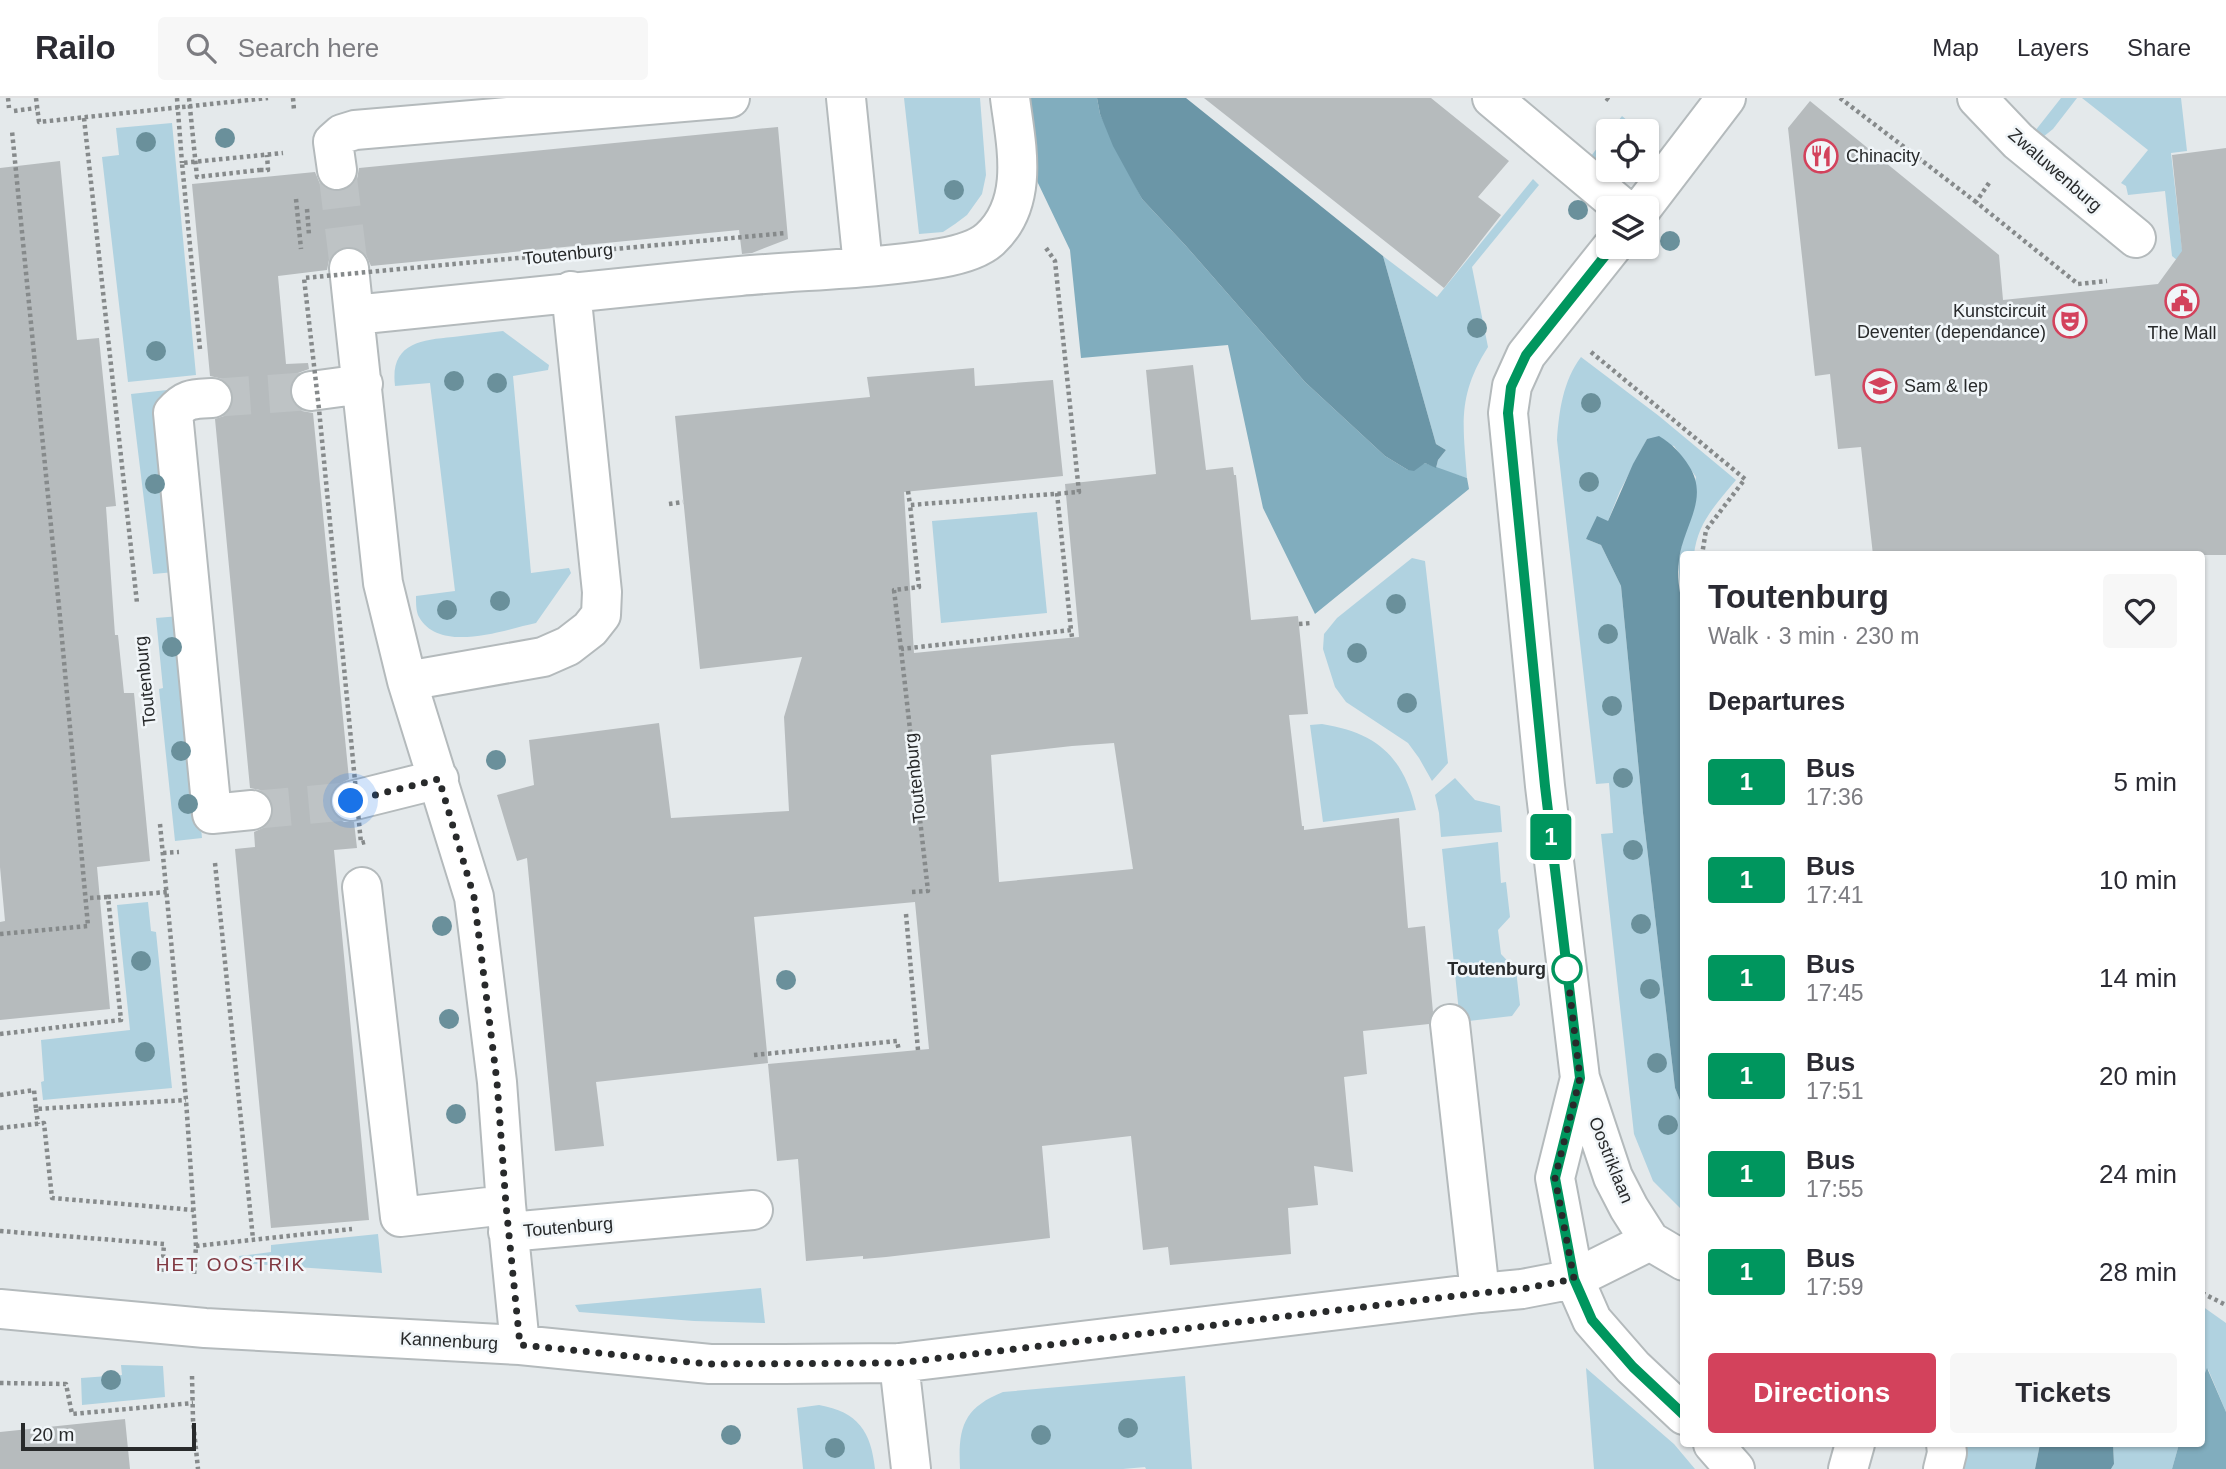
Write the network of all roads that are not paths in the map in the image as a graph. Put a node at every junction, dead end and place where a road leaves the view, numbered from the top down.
1 (730, 98) edge
2 (846, 98) edge
3 (1010, 98) edge
4 (1492, 98) edge
5 (1726, 98) edge
6 (1977, 98) edge
7 (337, 170) tunnel mouth
8 (1609, 196) edge
9 (1651, 196) edge
10 (2136, 239) dead end
11 (1602, 259) edge
12 (863, 266) junction
13 (349, 268) tunnel mouth
14 (571, 292) junction
15 (354, 315) junction
16 (363, 384) junction
17 (311, 391) tunnel mouth
18 (209, 399) tunnel mouth
19 (407, 681) junction
20 (439, 779) junction
21 (351, 801) tunnel mouth
22 (253, 810) tunnel mouth
23 (362, 887) dead end
24 (1450, 1024) dead end
25 (1580, 1078) junction
26 (753, 1210) dead end
27 (507, 1219) junction
28 (1671, 1256) edge
29 (1574, 1279) junction
30 (1480, 1293) junction
31 (0, 1310) edge
32 (520, 1345) junction
33 (899, 1363) junction
34 (1680, 1411) edge
35 (1716, 1447) edge
36 (1854, 1447) edge
37 (1946, 1447) edge
38 (911, 1469) edge
39 (1735, 1469) edge
40 (1848, 1469) edge
41 (1943, 1469) edge

1 - 7 street
2 - 12 street
3 - 12 street
4 - 8 street
5 - 9 street
6 - 10 street, Zwaluwenburg
11 - 25 street
12 - 14 street
13 - 15 street, Toutenburg
14 - 15 street
14 - 19 street
15 - 16 street, Toutenburg
16 - 17 street
16 - 19 street, Toutenburg
18 - 22 street
19 - 20 street, Toutenburg
20 - 21 street
20 - 27 street, Toutenburg
23 - 27 street, Toutenburg
24 - 30 street
25 - 28 street, Oostriklaan
25 - 29 street
26 - 27 street, Toutenburg
27 - 32 street, Toutenburg
28 - 29 street
29 - 30 street
29 - 34 street
30 - 33 street
31 - 32 street, Kannenburg
32 - 33 street, Kannenburg
33 - 38 street
35 - 39 street
36 - 40 street
37 - 41 street

